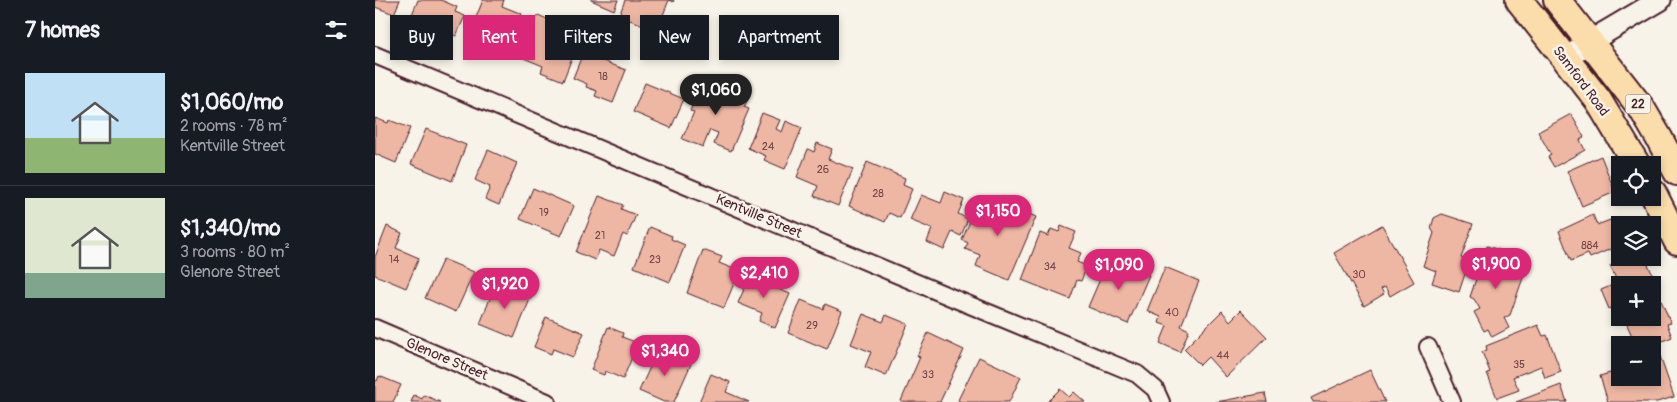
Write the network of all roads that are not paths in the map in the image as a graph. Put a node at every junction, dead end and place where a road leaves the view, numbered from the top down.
1 (1519, 0) edge
2 (1557, 0) edge
3 (1660, 0) edge
4 (1590, 42) junction
5 (375, 55) edge
6 (1565, 59) junction
7 (1632, 156) edge
8 (1677, 172) edge
9 (1659, 206) edge
10 (1677, 242) edge
11 (375, 328) edge
12 (1428, 347) dead end
13 (547, 402) edge
14 (1161, 402) edge
15 (1453, 402) edge

1 - 6 main road, Samford Road / 22
2 - 4 main road, 22
3 - 4 street
4 - 6 street
4 - 8 main road, 22
5 - 14 street, Kentville Street
6 - 7 main road, Samford Road / 22
9 - 10 main road
11 - 13 street, Glenore Street
12 - 15 street

